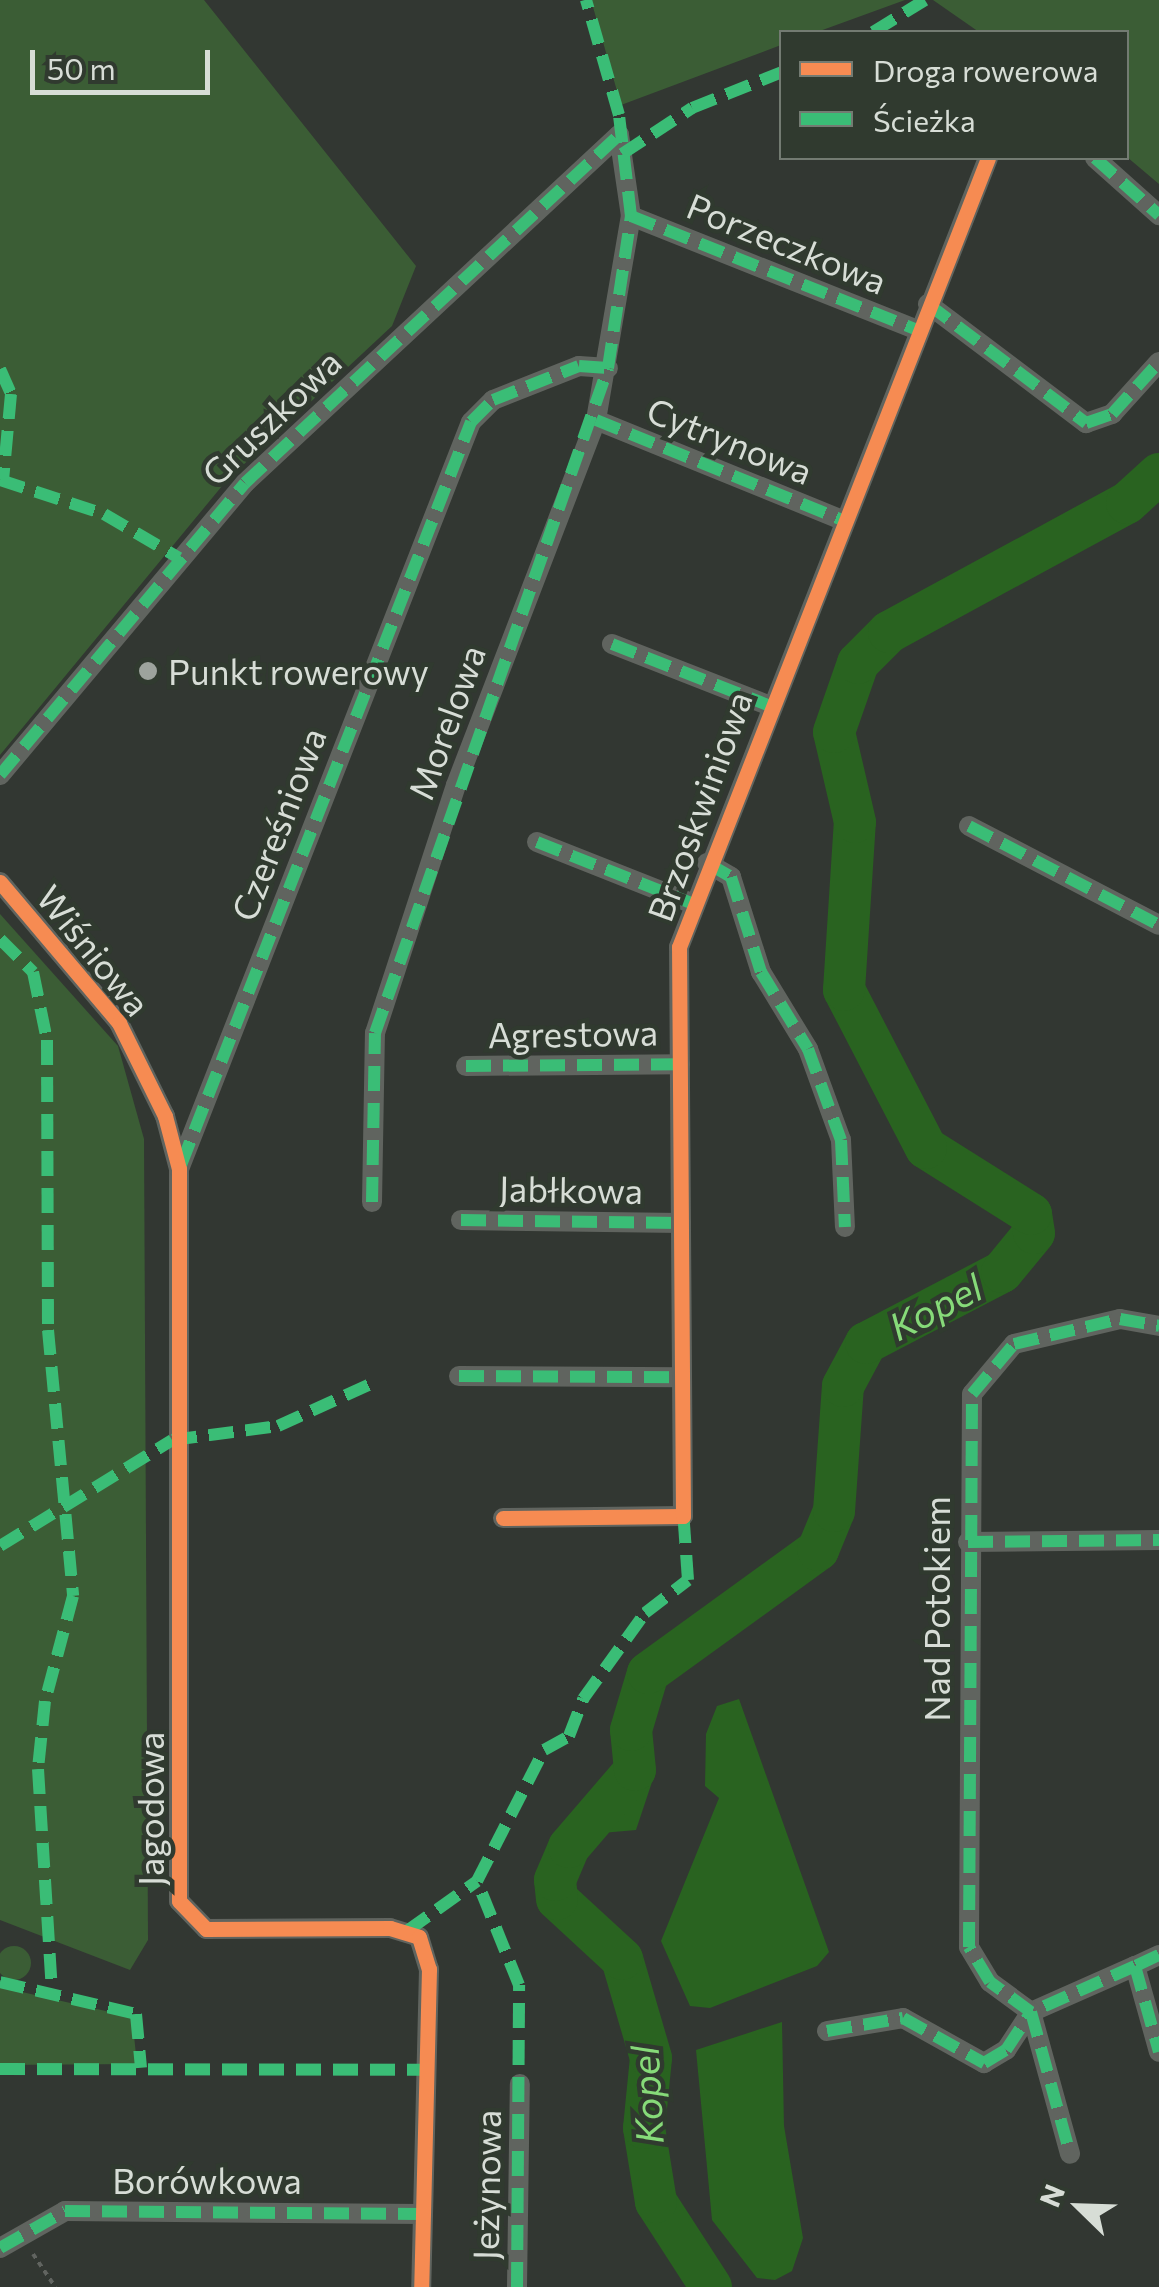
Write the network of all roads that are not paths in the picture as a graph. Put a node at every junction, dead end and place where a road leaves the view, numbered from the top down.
1 (621, 145) joint
2 (987, 160) edge
3 (1097, 160) edge
4 (1159, 215) edge
5 (631, 216) junction
6 (928, 304) junction
7 (918, 330) junction
8 (1159, 362) edge
9 (608, 368) junction
10 (596, 420) junction
11 (840, 519) junction
12 (612, 644) dead end
13 (768, 705) junction
14 (0, 775) edge
15 (969, 826) dead end
16 (537, 842) dead end
17 (707, 863) junction
18 (0, 882) edge
19 (691, 902) junction
20 (1159, 925) edge
21 (680, 1064) junction
22 (466, 1066) dead end
23 (179, 1169) junction
24 (372, 1202) dead end
25 (461, 1220) dead end
26 (681, 1222) junction
27 (845, 1227) dead end
28 (1159, 1326) edge
29 (459, 1376) dead end
30 (682, 1377) junction
31 (503, 1518) dead end
32 (1159, 1540) edge
33 (968, 1542) junction
34 (1159, 1956) edge
35 (1135, 1966) junction
36 (1031, 2012) junction
37 (827, 2031) dead end
38 (1159, 2052) edge
39 (520, 2084) dead end
40 (1070, 2154) dead end
41 (422, 2214) junction
42 (0, 2248) edge
43 (421, 2287) edge
44 (518, 2287) edge

1 - 5 street, Morelowa
1 - 14 street, Gruszkowa
2 - 6 street, Brzoskwiniowa
3 - 4 street
5 - 7 street, Porzeczkowa
5 - 9 street, Morelowa
6 - 7 street, Brzoskwiniowa
6 - 8 street
7 - 11 street, Brzoskwiniowa
9 - 10 street, Morelowa
9 - 23 street, Czereśniowa
10 - 11 street, Cytrynowa
10 - 24 street, Morelowa
11 - 13 street, Brzoskwiniowa
12 - 13 street
13 - 17 street, Brzoskwiniowa
15 - 20 street
16 - 19 street
17 - 19 street, Brzoskwiniowa
17 - 27 street, Brzoskwiniowa
18 - 23 street, Wiśniowa
19 - 21 street, Brzoskwiniowa
21 - 22 street, Agrestowa
21 - 26 street, Brzoskwiniowa
23 - 41 street, Jagodowa
25 - 26 street, Jabłkowa
26 - 30 street, Brzoskwiniowa
28 - 33 street, Nad Potokiem
29 - 30 street
30 - 31 street, Brzoskwiniowa
32 - 33 street
33 - 36 street, Nad Potokiem
34 - 35 street
35 - 36 street
35 - 38 street
36 - 37 street
36 - 40 street
39 - 44 street, Jeżynowa
41 - 42 street, Borówkowa
41 - 43 street, Jagodowa

